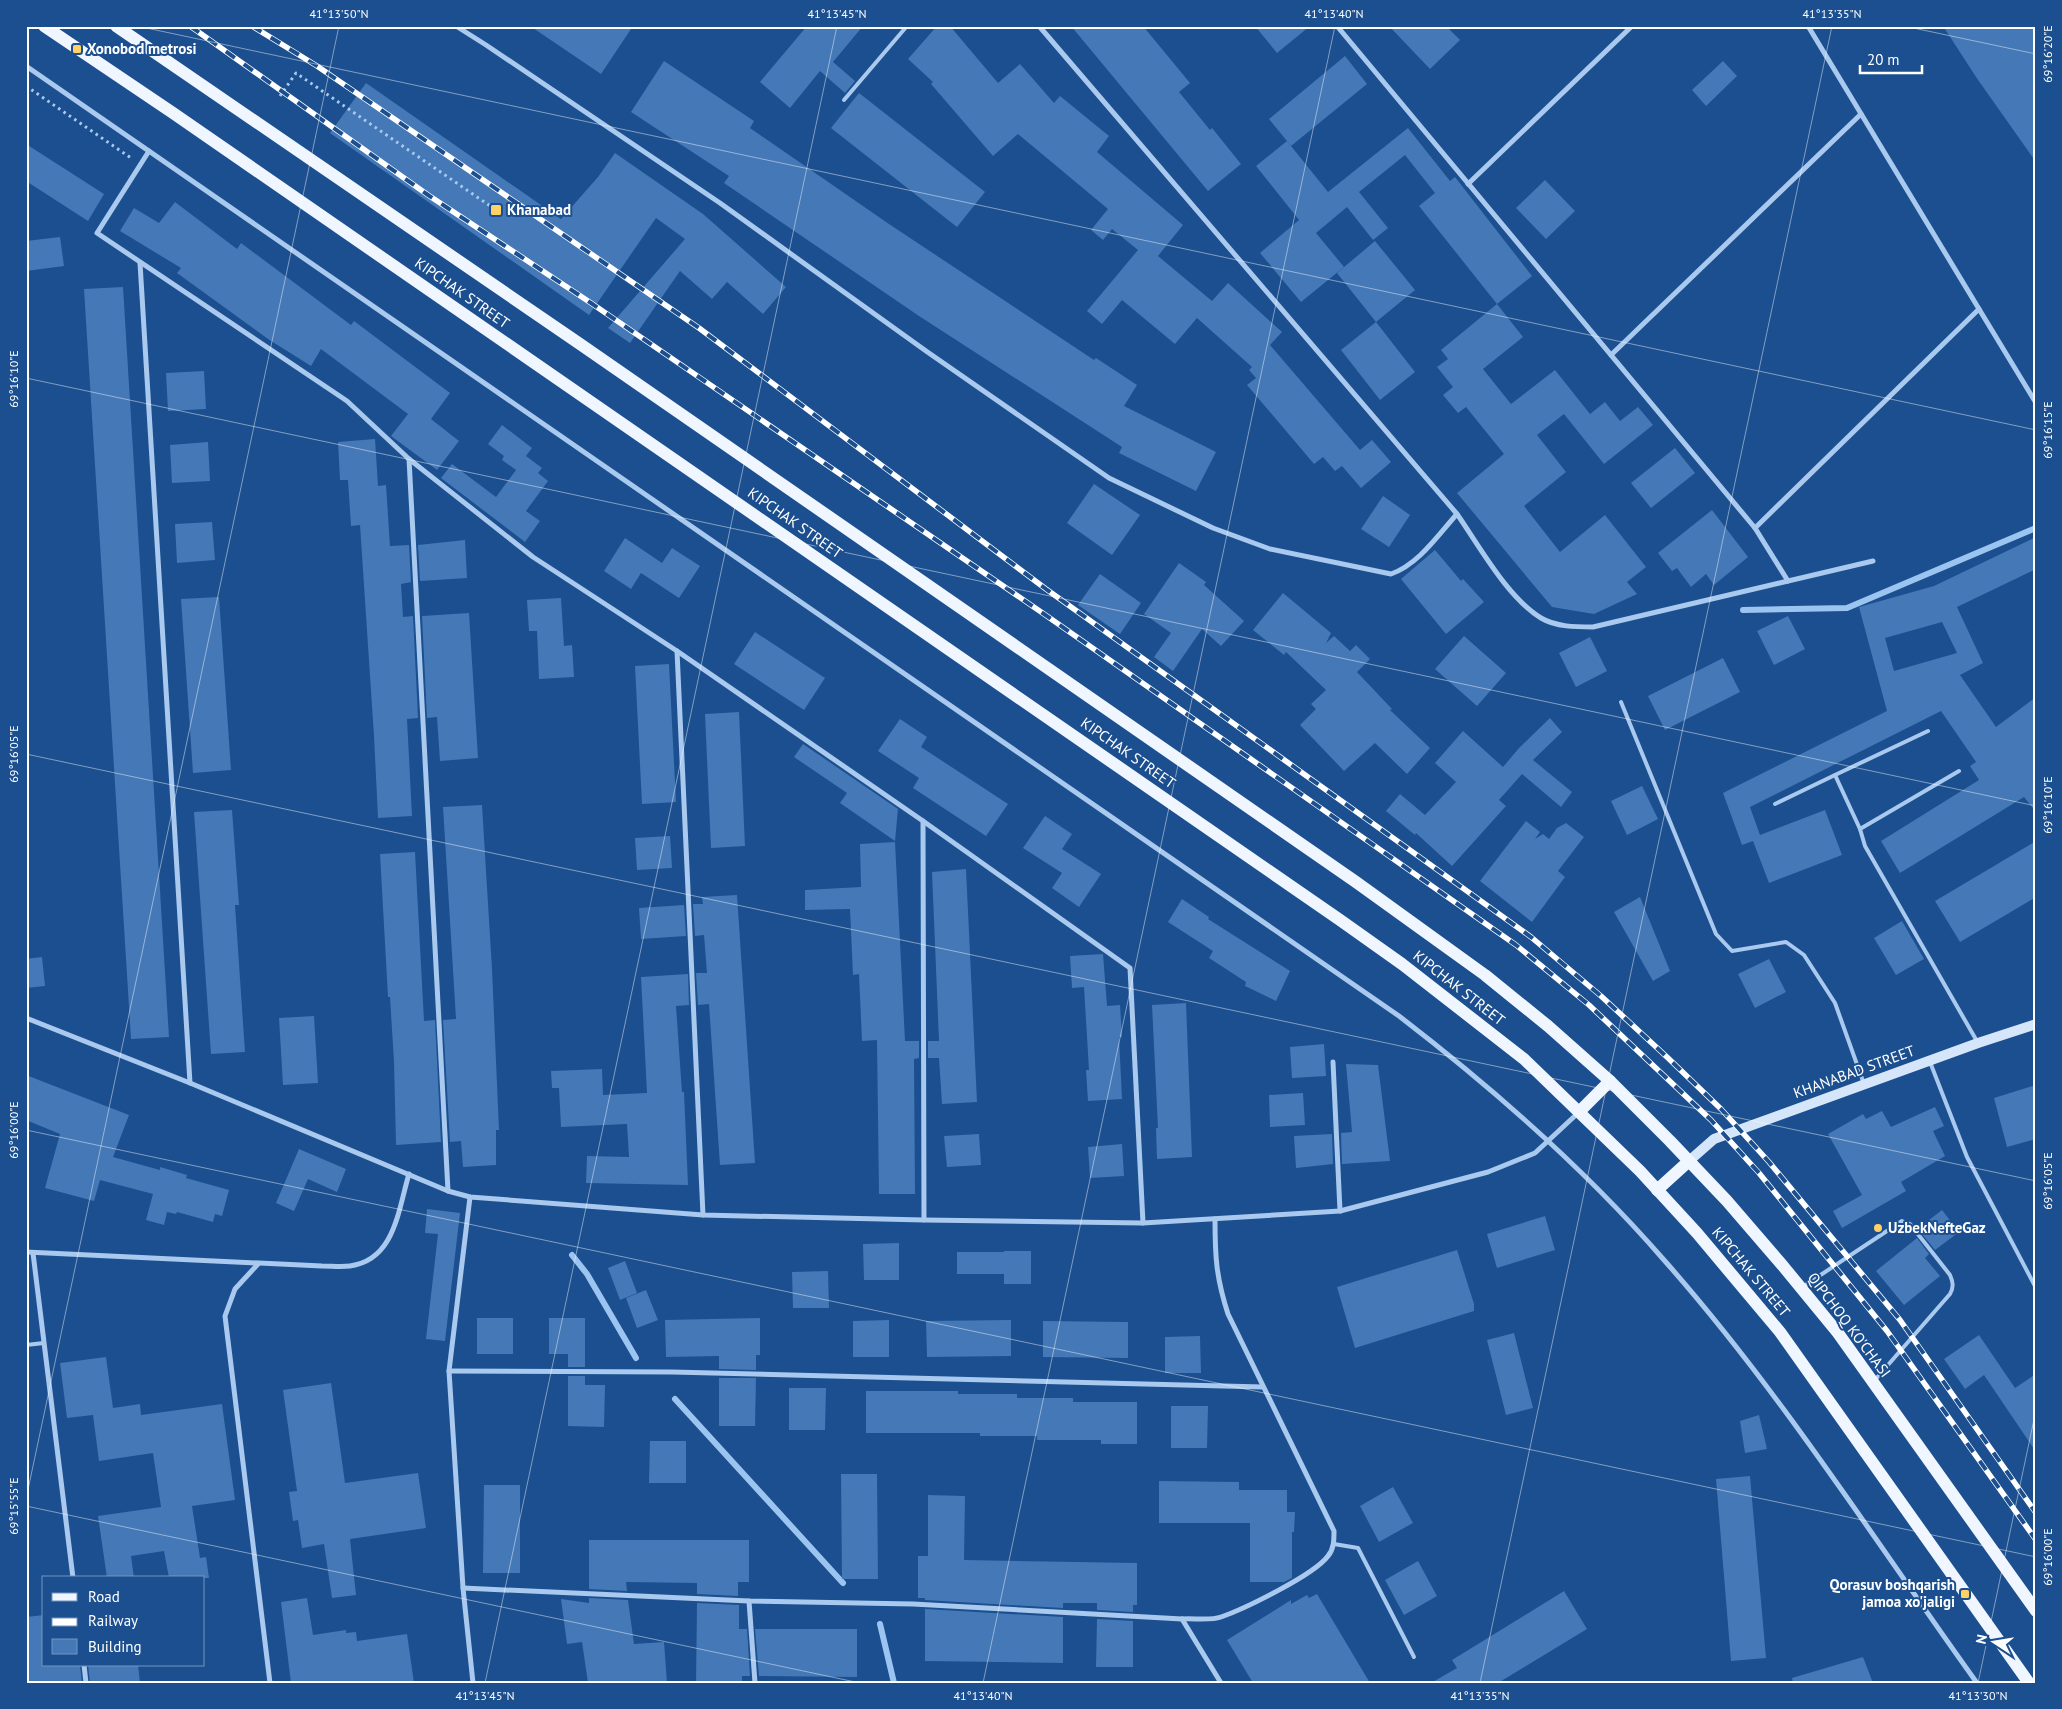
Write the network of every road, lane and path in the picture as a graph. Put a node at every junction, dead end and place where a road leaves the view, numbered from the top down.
1 (44, 26) edge
2 (116, 26) edge
3 (456, 26) edge
4 (907, 26) edge
5 (1039, 26) edge
6 (1337, 26) edge
7 (1632, 26) edge
8 (1808, 26) edge
9 (26, 66) edge
10 (26, 86) edge
11 (280, 96) dead end
12 (844, 100) dead end
13 (1861, 114) junction
14 (149, 151) junction
15 (140, 165) junction
16 (1468, 184) junction
17 (496, 210) dead end
18 (140, 263) junction
19 (1978, 309) junction
20 (1612, 355) junction
21 (2036, 403) edge
22 (409, 459) junction
23 (1457, 514) junction
24 (1755, 528) junction
25 (1873, 561) dead end
26 (1788, 581) junction
27 (677, 651) junction
28 (1621, 702) dead end
29 (1928, 731) dead end
30 (1959, 771) dead end
31 (1835, 776) junction
32 (1775, 804) dead end
33 (923, 821) junction
34 (1860, 829) junction
35 (26, 1018) edge
36 (2036, 1024) edge
37 (1978, 1042) junction
38 (1930, 1060) junction
39 (1333, 1062) dead end
40 (1610, 1081) junction
41 (190, 1083) junction
42 (1864, 1084) junction
43 (1580, 1111) junction
44 (1549, 1141) junction
45 (1689, 1161) junction
46 (409, 1174) junction
47 (1657, 1190) junction
48 (448, 1191) junction
49 (470, 1197) junction
50 (1340, 1211) junction
51 (703, 1215) junction
52 (1215, 1219) junction
53 (924, 1220) junction
54 (1143, 1223) junction
55 (26, 1252) edge
56 (33, 1253) junction
57 (258, 1264) junction
58 (1801, 1288) junction
59 (2036, 1288) edge
60 (44, 1343) junction
61 (26, 1345) edge
62 (449, 1371) junction
63 (1873, 1383) junction
64 (1263, 1387) junction
65 (1334, 1544) junction
66 (73, 1576) edge
67 (463, 1588) junction
68 (749, 1601) junction
69 (2036, 1611) edge
70 (1182, 1619) junction
71 (1414, 1657) dead end
72 (84, 1666) edge
73 (86, 1683) edge
74 (270, 1683) edge
75 (473, 1683) edge
76 (755, 1683) edge
77 (1221, 1683) edge
78 (1977, 1683) edge
79 (2029, 1683) edge

1 - 43 main road, KIPCHAK STREET
2 - 40 main road, KIPCHAK STREET
3 - 23 street
4 - 12 lane
5 - 23 street
6 - 16 street
7 - 16 street
8 - 13 street
9 - 14 street
10 - 15 path
11 - 17 path
13 - 19 street
13 - 20 street
14 - 15 street
14 - 44 street
15 - 18 street
16 - 20 street
18 - 22 street
18 - 41 street
19 - 21 street
19 - 24 street
20 - 24 street
22 - 27 street
22 - 48 street
23 - 26 street
24 - 26 street
25 - 26 street
27 - 33 street
27 - 51 street
28 - 42 lane
29 - 31 lane
30 - 34 lane
31 - 32 lane
31 - 34 lane
33 - 53 street
33 - 54 street
34 - 37 lane
35 - 41 street
36 - 37 main road, KHANABAD STREET
37 - 38 main road, KHANABAD STREET
38 - 42 main road, KHANABAD STREET
38 - 59 lane
39 - 50 street
40 - 43 main road
40 - 45 main road, QIPCHOQ KO'CHASI
41 - 46 street
42 - 45 main road, KHANABAD STREET
43 - 44 street
43 - 47 main road, KIPCHAK STREET
44 - 50 street
44 - 78 street
45 - 47 main road
45 - 58 main road, QIPCHOQ KO'CHASI
46 - 48 street
46 - 57 street
47 - 79 main road, KIPCHAK STREET
48 - 49 street
49 - 51 street
49 - 62 street
50 - 52 street
51 - 53 street
52 - 54 street
52 - 64 street
53 - 54 street
55 - 56 street
56 - 57 street
56 - 60 street
57 - 74 street
58 - 63 main road, QIPCHOQ KO'CHASI
58 - 63 lane
60 - 61 lane
60 - 66 street
62 - 64 street
62 - 67 street
63 - 69 main road, QIPCHOQ KO'CHASI
64 - 65 street
65 - 70 street
65 - 71 lane
67 - 68 street
67 - 75 street
68 - 70 street
68 - 76 street
70 - 77 street
72 - 73 street

